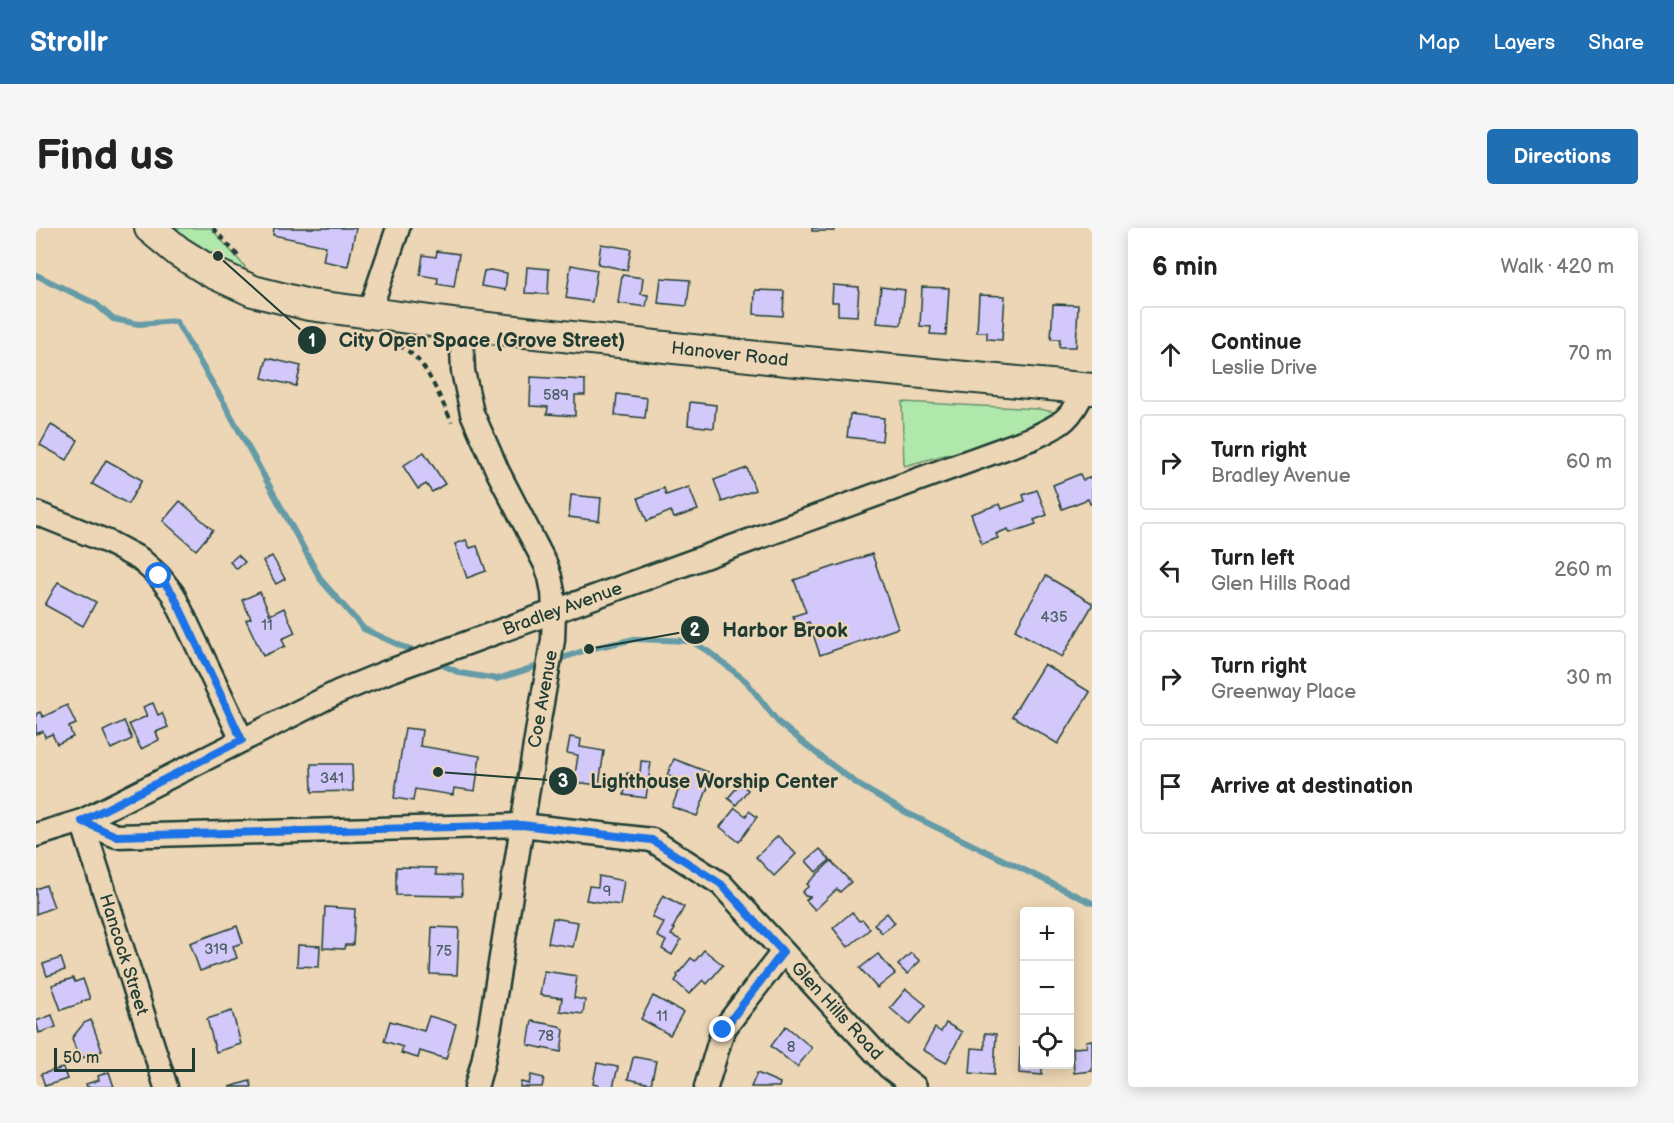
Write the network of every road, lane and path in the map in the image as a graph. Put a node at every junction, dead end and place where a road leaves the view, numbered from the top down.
1 (150, 228) edge
2 (213, 228) edge
3 (398, 228) edge
4 (244, 264) dead end
5 (460, 325) junction
6 (374, 326) junction
7 (1089, 388) edge
8 (453, 423) dead end
9 (36, 513) edge
10 (554, 610) junction
11 (242, 740) junction
12 (82, 821) junction
13 (522, 825) junction
14 (36, 834) edge
15 (783, 952) junction
16 (166, 1087) edge
17 (476, 1087) edge
18 (706, 1087) edge
19 (915, 1087) edge

1 - 6 main road, Hanover Road
2 - 4 path
3 - 6 street
5 - 6 main road, Hanover Road
5 - 7 main road, Hanover Road
5 - 10 street, Coe Avenue
6 - 8 path
7 - 10 street, Bradley Avenue
9 - 11 street
10 - 11 street, Bradley Avenue
10 - 13 street, Coe Avenue
11 - 12 street, Bradley Avenue
12 - 13 street, Glen Hills Road
12 - 14 street, Bradley Avenue
12 - 16 street, Hancock Street
13 - 15 street, Glen Hills Road
13 - 17 street, Coe Avenue
15 - 18 street
15 - 19 street, Glen Hills Road

